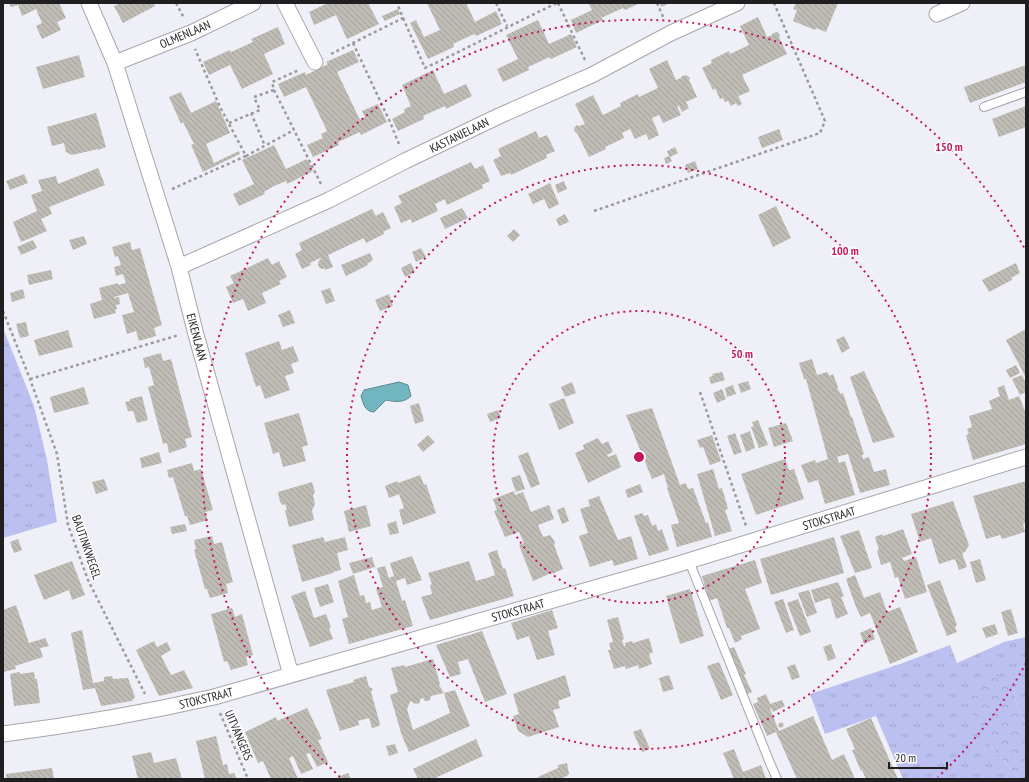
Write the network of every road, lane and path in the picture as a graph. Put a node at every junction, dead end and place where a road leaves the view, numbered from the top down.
1 (89, 3) edge
2 (253, 3) edge
3 (285, 3) edge
4 (496, 3) edge
5 (558, 3) edge
6 (738, 3) edge
7 (774, 3) edge
8 (962, 3) edge
9 (937, 14) dead end
10 (403, 18) dead end
11 (508, 26) junction
12 (188, 34) junction
13 (353, 43) dead end
14 (315, 62) dead end
15 (115, 63) junction
16 (592, 74) junction
17 (274, 90) dead end
18 (1026, 92) edge
19 (984, 107) dead end
20 (252, 113) dead end
21 (294, 130) junction
22 (265, 146) junction
23 (246, 156) junction
24 (405, 161) junction
25 (156, 196) junction
26 (329, 200) junction
27 (594, 211) dead end
28 (179, 267) junction
29 (3, 311) edge
30 (195, 331) junction
31 (30, 379) junction
32 (700, 392) dead end
33 (1026, 458) edge
34 (752, 541) junction
35 (689, 561) junction
36 (291, 675) junction
37 (214, 698) junction
38 (154, 711) junction
39 (3, 734) edge
40 (248, 779) edge
41 (777, 779) edge

1 - 15 street, EIKENLAAN
2 - 12 street, OLMENLAAN
3 - 14 street
4 - 11 path
5 - 11 path
5 - 16 path
6 - 16 street, KASTANJELAAN
7 - 27 path
8 - 9 street
10 - 11 path
12 - 15 street, OLMENLAAN
12 - 23 path
13 - 24 path
15 - 25 street, EIKENLAAN
16 - 24 street, KASTANJELAAN
17 - 21 path
18 - 19 lane
20 - 22 path
21 - 22 path
21 - 26 path
22 - 23 path
23 - 25 path
24 - 26 street, KASTANJELAAN
25 - 28 street, EIKENLAAN
26 - 28 street, KASTANJELAAN
28 - 30 street, EIKENLAAN
29 - 31 path, BAUTINKWEGEL
30 - 31 path
30 - 36 street, EIKENLAAN
31 - 38 path, BAUTINKWEGEL
32 - 34 path
33 - 34 street, STOKSTRAAT
34 - 35 street, STOKSTRAAT
35 - 36 street, STOKSTRAAT
35 - 41 lane
36 - 37 street, STOKSTRAAT
37 - 38 street, STOKSTRAAT
37 - 40 path, UITVANGERS
38 - 39 street, STOKSTRAAT

